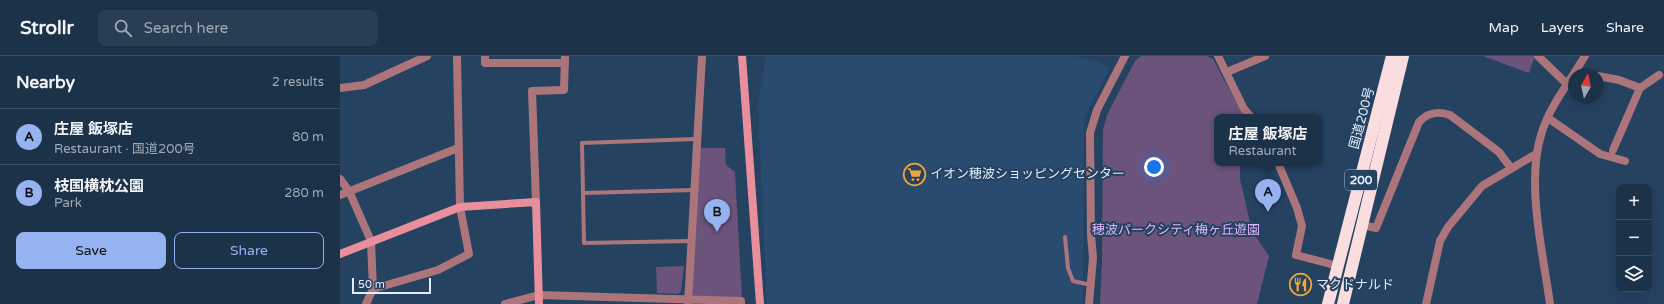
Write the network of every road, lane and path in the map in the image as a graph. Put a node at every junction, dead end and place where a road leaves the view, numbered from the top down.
1 (427, 56) edge
2 (457, 56) edge
3 (485, 56) edge
4 (702, 56) edge
5 (742, 56) edge
6 (1125, 56) edge
7 (1218, 56) edge
8 (1265, 56) edge
9 (1392, 56) edge
10 (1403, 56) edge
11 (1538, 56) edge
12 (1586, 56) edge
13 (565, 59) edge
14 (1579, 68) edge
15 (1227, 72) junction
16 (1659, 75) dead end
17 (1604, 77) edge
18 (1567, 84) joint
19 (340, 88) edge
20 (1640, 88) junction
21 (1248, 114) edge
22 (1548, 118) junction
23 (696, 139) junction
24 (458, 148) junction
25 (1613, 150) dead end
26 (1536, 154) junction
27 (1625, 161) dead end
28 (1279, 166) edge
29 (1511, 168) junction
30 (340, 179) edge
31 (694, 190) junction
32 (349, 191) junction
33 (583, 193) junction
34 (340, 195) edge
35 (536, 202) junction
36 (460, 208) junction
37 (1362, 225) junction
38 (1065, 238) dead end
39 (371, 241) junction
40 (691, 241) junction
41 (340, 254) edge
42 (1338, 266) junction
43 (1091, 285) junction
44 (372, 289) junction
45 (538, 295) junction
46 (688, 302) edge
47 (365, 304) edge
48 (505, 304) edge
49 (539, 304) edge
50 (741, 304) edge
51 (760, 304) edge
52 (1089, 304) edge
53 (1328, 304) edge
54 (1343, 304) edge
55 (1426, 304) edge
56 (1550, 304) edge

1 - 19 street
2 - 24 street
3 - 13 street
4 - 23 street
5 - 51 street
6 - 43 street
7 - 15 street
8 - 15 street
9 - 42 highway, 国道200号 / 200
10 - 37 highway, 国道200号 / 200
11 - 18 street
12 - 14 street
13 - 35 street
15 - 21 street
16 - 20 street
17 - 20 street
18 - 22 street
20 - 25 street
22 - 26 street
22 - 27 street
23 - 31 street
23 - 33 lane
24 - 32 street
24 - 36 street
26 - 29 street
26 - 56 street
28 - 42 street
29 - 37 street
29 - 55 street
30 - 32 street
31 - 33 lane
31 - 40 street
32 - 34 street
32 - 39 street
33 - 40 lane
35 - 36 street
35 - 45 street
36 - 39 street
36 - 44 street
37 - 54 highway, 国道200号 / 200
38 - 43 lane
39 - 41 street
39 - 44 street
40 - 46 street
42 - 53 highway, 国道200号 / 200
43 - 52 street
44 - 47 street
45 - 46 street
45 - 48 street
45 - 49 street
46 - 50 street

